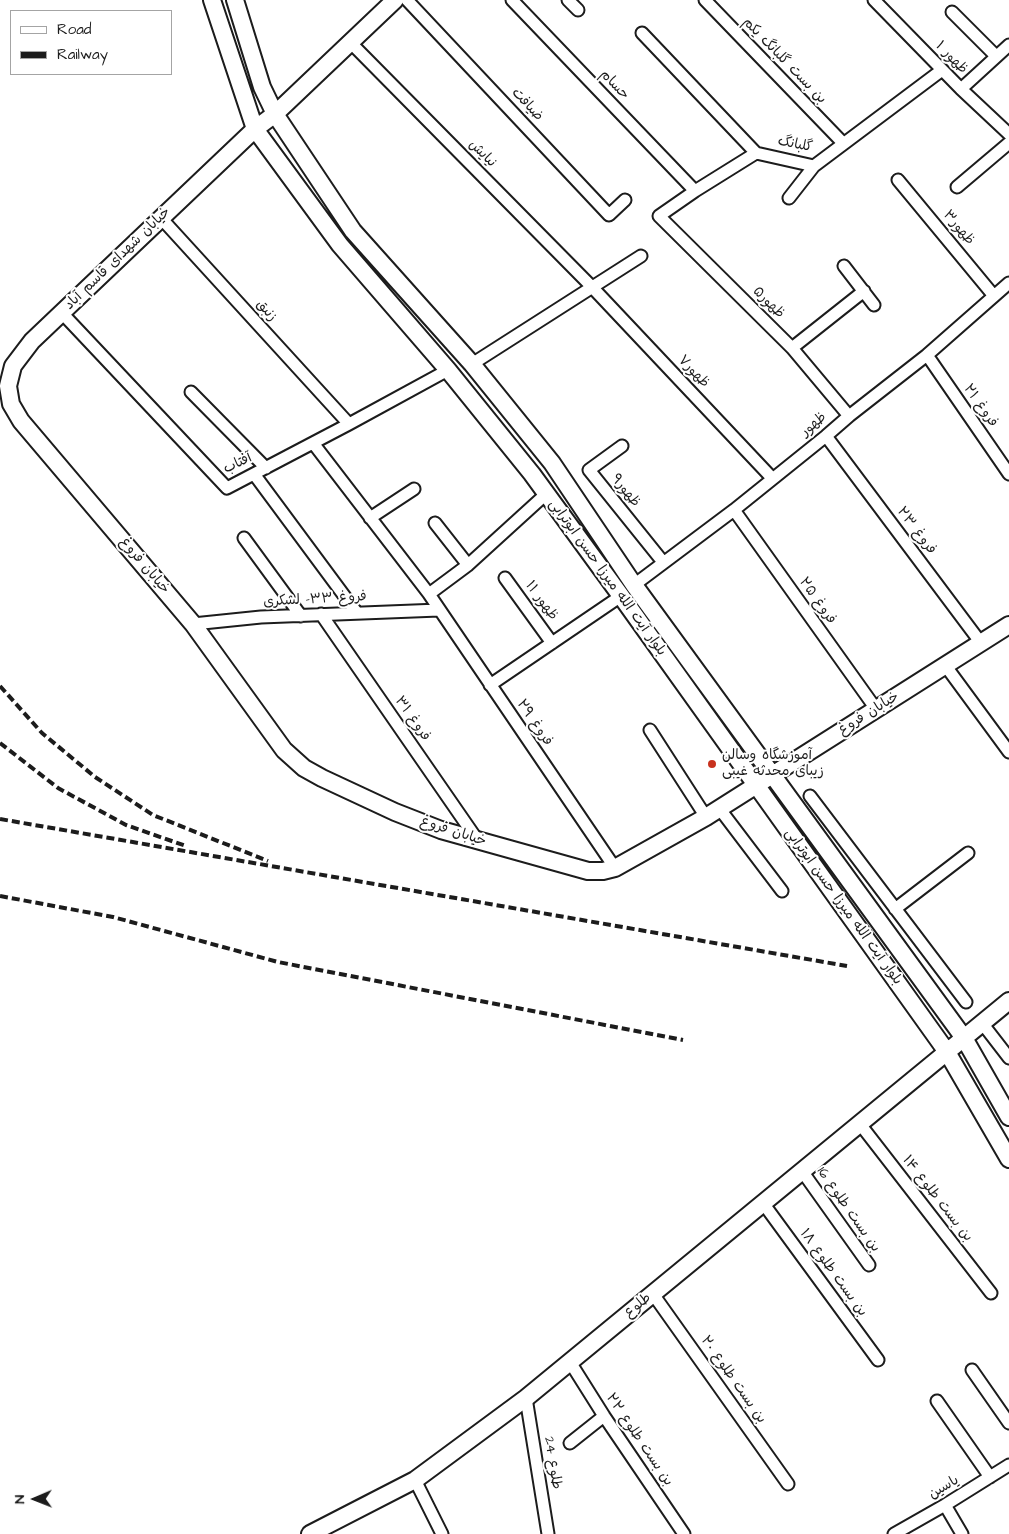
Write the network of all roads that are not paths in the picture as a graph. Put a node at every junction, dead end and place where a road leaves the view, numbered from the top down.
1 (212, 0) edge
2 (235, 0) edge
3 (395, 0) edge
4 (407, 0) edge
5 (512, 0) edge
6 (568, 0) edge
7 (705, 0) edge
8 (874, 0) edge
9 (578, 10) dead end
10 (952, 12) dead end
11 (642, 33) dead end
12 (350, 42) junction
13 (1009, 45) edge
14 (996, 56) junction
15 (942, 70) junction
16 (961, 89) junction
17 (275, 114) junction
18 (255, 129) junction
19 (1009, 134) edge
20 (1009, 142) edge
21 (843, 143) junction
22 (756, 153) junction
23 (814, 166) junction
24 (898, 180) dead end
25 (957, 187) dead end
26 (694, 191) junction
27 (789, 198) dead end
28 (625, 200) dead end
29 (659, 216) joint
30 (161, 218) junction
31 (641, 256) dead end
32 (844, 266) dead end
33 (1009, 283) edge
34 (592, 287) junction
35 (864, 292) junction
36 (994, 296) junction
37 (874, 305) dead end
38 (62, 313) junction
39 (792, 348) junction
40 (927, 354) junction
41 (472, 364) junction
42 (448, 370) junction
43 (192, 392) dead end
44 (11, 404) joint
45 (849, 416) junction
46 (349, 424) junction
47 (826, 436) junction
48 (313, 443) junction
49 (622, 446) dead end
50 (266, 468) junction
51 (254, 474) junction
52 (1009, 474) edge
53 (772, 478) junction
54 (414, 489) dead end
55 (546, 494) junction
56 (734, 510) junction
57 (370, 518) junction
58 (434, 523) dead end
59 (244, 538) dead end
60 (663, 562) junction
61 (468, 564) junction
62 (505, 578) dead end
63 (634, 585) junction
64 (428, 594) junction
65 (621, 596) junction
66 (439, 610) junction
67 (357, 613) junction
68 (321, 614) junction
69 (301, 616) junction
70 (193, 624) junction
71 (1009, 625) edge
72 (552, 643) junction
73 (981, 643) junction
74 (946, 665) junction
75 (490, 685) junction
76 (876, 710) junction
77 (650, 730) dead end
78 (1009, 752) edge
79 (771, 775) junction
80 (756, 785) junction
81 (810, 796) dead end
82 (712, 813) junction
83 (837, 831) junction
84 (478, 841) junction
85 (821, 843) junction
86 (968, 853) dead end
87 (615, 868) junction
88 (782, 891) dead end
89 (895, 909) junction
90 (939, 968) junction
91 (923, 982) junction
92 (1009, 1001) edge
93 (966, 1002) dead end
94 (982, 1023) junction
95 (964, 1038) junction
96 (947, 1052) junction
97 (1009, 1058) edge
98 (1009, 1117) edge
99 (860, 1124) junction
100 (1009, 1159) edge
101 (802, 1171) junction
102 (763, 1203) junction
103 (869, 1265) dead end
104 (653, 1294) junction
105 (992, 1294) dead end
106 (878, 1360) dead end
107 (570, 1362) junction
108 (972, 1370) dead end
109 (526, 1398) junction
110 (937, 1401) dead end
111 (604, 1416) junction
112 (1009, 1423) edge
113 (570, 1443) dead end
114 (1009, 1465) edge
115 (990, 1477) junction
116 (416, 1480) junction
117 (788, 1484) dead end
118 (945, 1505) junction
119 (313, 1533) edge
120 (442, 1534) edge
121 (548, 1534) edge
122 (684, 1534) edge
123 (894, 1534) edge
124 (962, 1534) edge

1 - 18 main road, بلوار آیت الله میرزا حسن ابوترابی
2 - 17 main road, بلوار آیت الله میرزا حسن ابوترابی
3 - 12 main road
4 - 28 street, ضیافت
5 - 26 street, حسام
6 - 9 street
7 - 21 street, بن بست گلبانگ یکم
8 - 15 street, ظهور ۱
10 - 14 street
11 - 22 street
12 - 17 main road
12 - 34 street, نيايش
13 - 14 street
14 - 16 street
15 - 16 street, ظهور ۱
15 - 21 street, گلبانگ
16 - 19 street, ظهور ۱
17 - 18 main road, خیابان شهدای قاسم آباد
17 - 41 main road, بلوار آیت الله میرزا حسن ابوترابی
18 - 30 main road, خیابان شهدای قاسم آباد
18 - 42 main road, بلوار آیت الله میرزا حسن ابوترابی
20 - 25 street
21 - 23 street, گلبانگ
22 - 23 street, گلبانگ
22 - 26 street, گلبانگ
23 - 27 street
24 - 36 street, ظهور۳
26 - 29 street, گلبانگ
29 - 39 street, ظهور۵
30 - 38 main road, خیابان شهدای قاسم آباد
30 - 46 street, زنبق
31 - 34 street
32 - 35 street
33 - 36 street, ظهور
34 - 41 street
34 - 53 street, ظهور۷
35 - 37 street
35 - 39 street
36 - 40 street, ظهور
38 - 44 main road, خیابان شهدای قاسم آباد
38 - 51 street, آفتاب
39 - 45 street, ظهور۵
40 - 45 street, ظهور
40 - 52 street, فروغ ۲۱
41 - 63 main road, بلوار آیت الله میرزا حسن ابوترابی
42 - 46 street, آفتاب
42 - 55 main road, بلوار آیت الله میرزا حسن ابوترابی
43 - 50 street
44 - 70 main road, خیابان فروغ
45 - 47 street, ظهور
46 - 48 street, آفتاب
47 - 53 street, ظهور
47 - 73 street, فروغ ۲۳
48 - 50 street, آفتاب
48 - 57 street, فروغ ۲۹
49 - 60 street, ظهور۹
50 - 51 street, آفتاب
51 - 67 street
53 - 56 street, ظهور
54 - 57 street
55 - 61 street
55 - 65 main road, بلوار آیت الله میرزا حسن ابوترابی
56 - 60 street, ظهور
56 - 76 street, فروغ ۲۵
57 - 64 street, فروغ ۲۹
58 - 61 street
59 - 69 street
60 - 63 street, ظهور
61 - 64 street
62 - 72 street, ظهور ۱۱
63 - 79 main road, بلوار آیت الله میرزا حسن ابوترابی
64 - 66 street, فروغ ۲۹
65 - 72 street
65 - 80 main road, بلوار آیت الله میرزا حسن ابوترابی
66 - 67 street, فروغ ۳۳- لشکری
66 - 75 street, فروغ ۲۹
67 - 68 street, فروغ ۳۳- لشکری
68 - 69 street, فروغ ۳۳- لشکری
68 - 84 street, فروغ ۳۱
69 - 70 street, فروغ ۳۳- لشکری
70 - 84 main road, خیابان فروغ
71 - 73 main road, خیابان فروغ
72 - 75 street
73 - 74 main road, خیابان فروغ
74 - 76 main road, خیابان فروغ
74 - 78 street
75 - 87 street, فروغ ۲۹
76 - 79 main road, خیابان فروغ
77 - 82 street
79 - 80 main road, خیابان فروغ
79 - 85 main road, بلوار آیت الله میرزا حسن ابوترابی
80 - 82 main road, خیابان فروغ
80 - 96 main road, بلوار آیت الله میرزا حسن ابوترابی
81 - 83 street
82 - 87 main road, خیابان فروغ
82 - 88 street
83 - 85 street
83 - 89 street
84 - 87 main road, خیابان فروغ
85 - 91 main road, بلوار آیت الله میرزا حسن ابوترابی
86 - 89 street
89 - 90 street
90 - 91 street
90 - 93 street
91 - 95 main road, بلوار آیت الله میرزا حسن ابوترابی
92 - 94 main road
94 - 95 main road
94 - 97 street
95 - 96 main road, طلوع
95 - 98 main road, بلوار آیت الله میرزا حسن ابوترابی
96 - 99 main road, طلوع
96 - 100 main road, بلوار آیت الله میرزا حسن ابوترابی
99 - 101 main road, طلوع
99 - 105 street, بن بست طلوع ۱۴
101 - 102 main road, طلوع
101 - 103 street, بن بست طلوع 16
102 - 104 main road, طلوع
102 - 106 street, بن بست طلوع ۱۸
104 - 107 main road, طلوع
104 - 117 street, بن بست طلوع ۲۰
107 - 109 main road, طلوع
107 - 111 street, بن بست طلوع ۲۲
108 - 112 street
109 - 116 main road, طلوع
109 - 121 street, طلوع 24
110 - 115 street
111 - 113 street
111 - 122 street, بن بست طلوع ۲۲
114 - 115 street, یاسین
115 - 118 street, یاسین
116 - 119 main road, طلوع
116 - 120 street
118 - 123 street, یاسین
118 - 124 street

